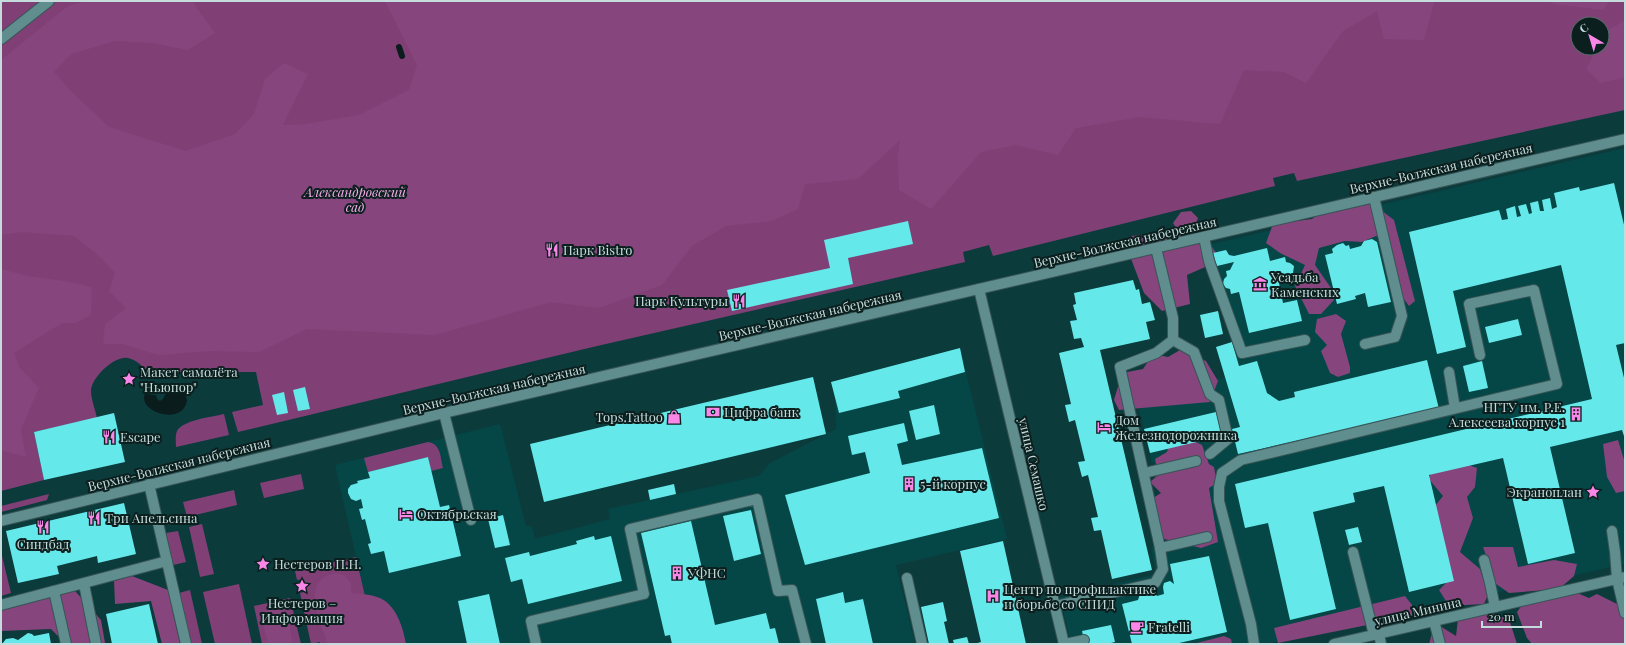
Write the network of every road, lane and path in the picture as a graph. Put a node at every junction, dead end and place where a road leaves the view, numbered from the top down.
1 (49, 1) edge
2 (1, 39) edge
3 (1625, 139) edge
4 (1374, 197) junction
5 (1204, 237) junction
6 (1156, 248) junction
7 (978, 289) junction
8 (1173, 340) junction
9 (1305, 340) dead end
10 (1365, 344) dead end
11 (1480, 355) dead end
12 (1449, 372) dead end
13 (1455, 408) junction
14 (444, 413) junction
15 (1210, 454) dead end
16 (1196, 461) dead end
17 (1144, 473) junction
18 (149, 484) junction
19 (1, 520) edge
20 (471, 520) dead end
21 (1612, 531) dead end
22 (1207, 537) dead end
23 (1160, 548) junction
24 (1353, 552) dead end
25 (1484, 560) dead end
26 (167, 562) junction
27 (907, 578) dead end
28 (1621, 578) edge
29 (84, 584) junction
30 (54, 591) junction
31 (1, 605) edge
32 (1055, 606) junction
33 (1495, 607) junction
34 (1625, 613) edge
35 (1434, 621) junction
36 (1378, 638) edge
37 (1084, 640) dead end
38 (66, 644) edge
39 (96, 644) edge
40 (186, 644) edge
41 (536, 644) edge
42 (806, 644) edge
43 (922, 644) edge
44 (1064, 644) edge
45 (1254, 644) edge
46 (1334, 644) edge
47 (1440, 644) edge

1 - 2 street
3 - 4 street, Верхне-Волжская набережная
4 - 5 street, Верхне-Волжская набережная
4 - 10 street
5 - 6 street, Верхне-Волжская набережная
5 - 9 street
6 - 7 street, Верхне-Волжская набережная
6 - 8 street
7 - 14 street, Верхне-Волжская набережная
7 - 32 street, улица Семашко
8 - 15 street
8 - 17 street
11 - 13 street
12 - 13 street
13 - 45 street
14 - 18 street, Верхне-Волжская набережная
14 - 20 street
16 - 17 street
17 - 23 street
18 - 19 street, Верхне-Волжская набережная
18 - 26 street
21 - 28 street
22 - 23 street
23 - 32 street
24 - 36 street
25 - 33 street
26 - 29 street
26 - 40 street
27 - 43 street
28 - 33 street, улица Минина
28 - 34 street
29 - 30 street
29 - 39 street
30 - 31 street
30 - 38 street
32 - 44 street, улица Семашко
33 - 35 street, улица Минина
35 - 36 street, улица Минина
35 - 47 street
36 - 46 street, улица Минина
37 - 44 street
41 - 42 street

